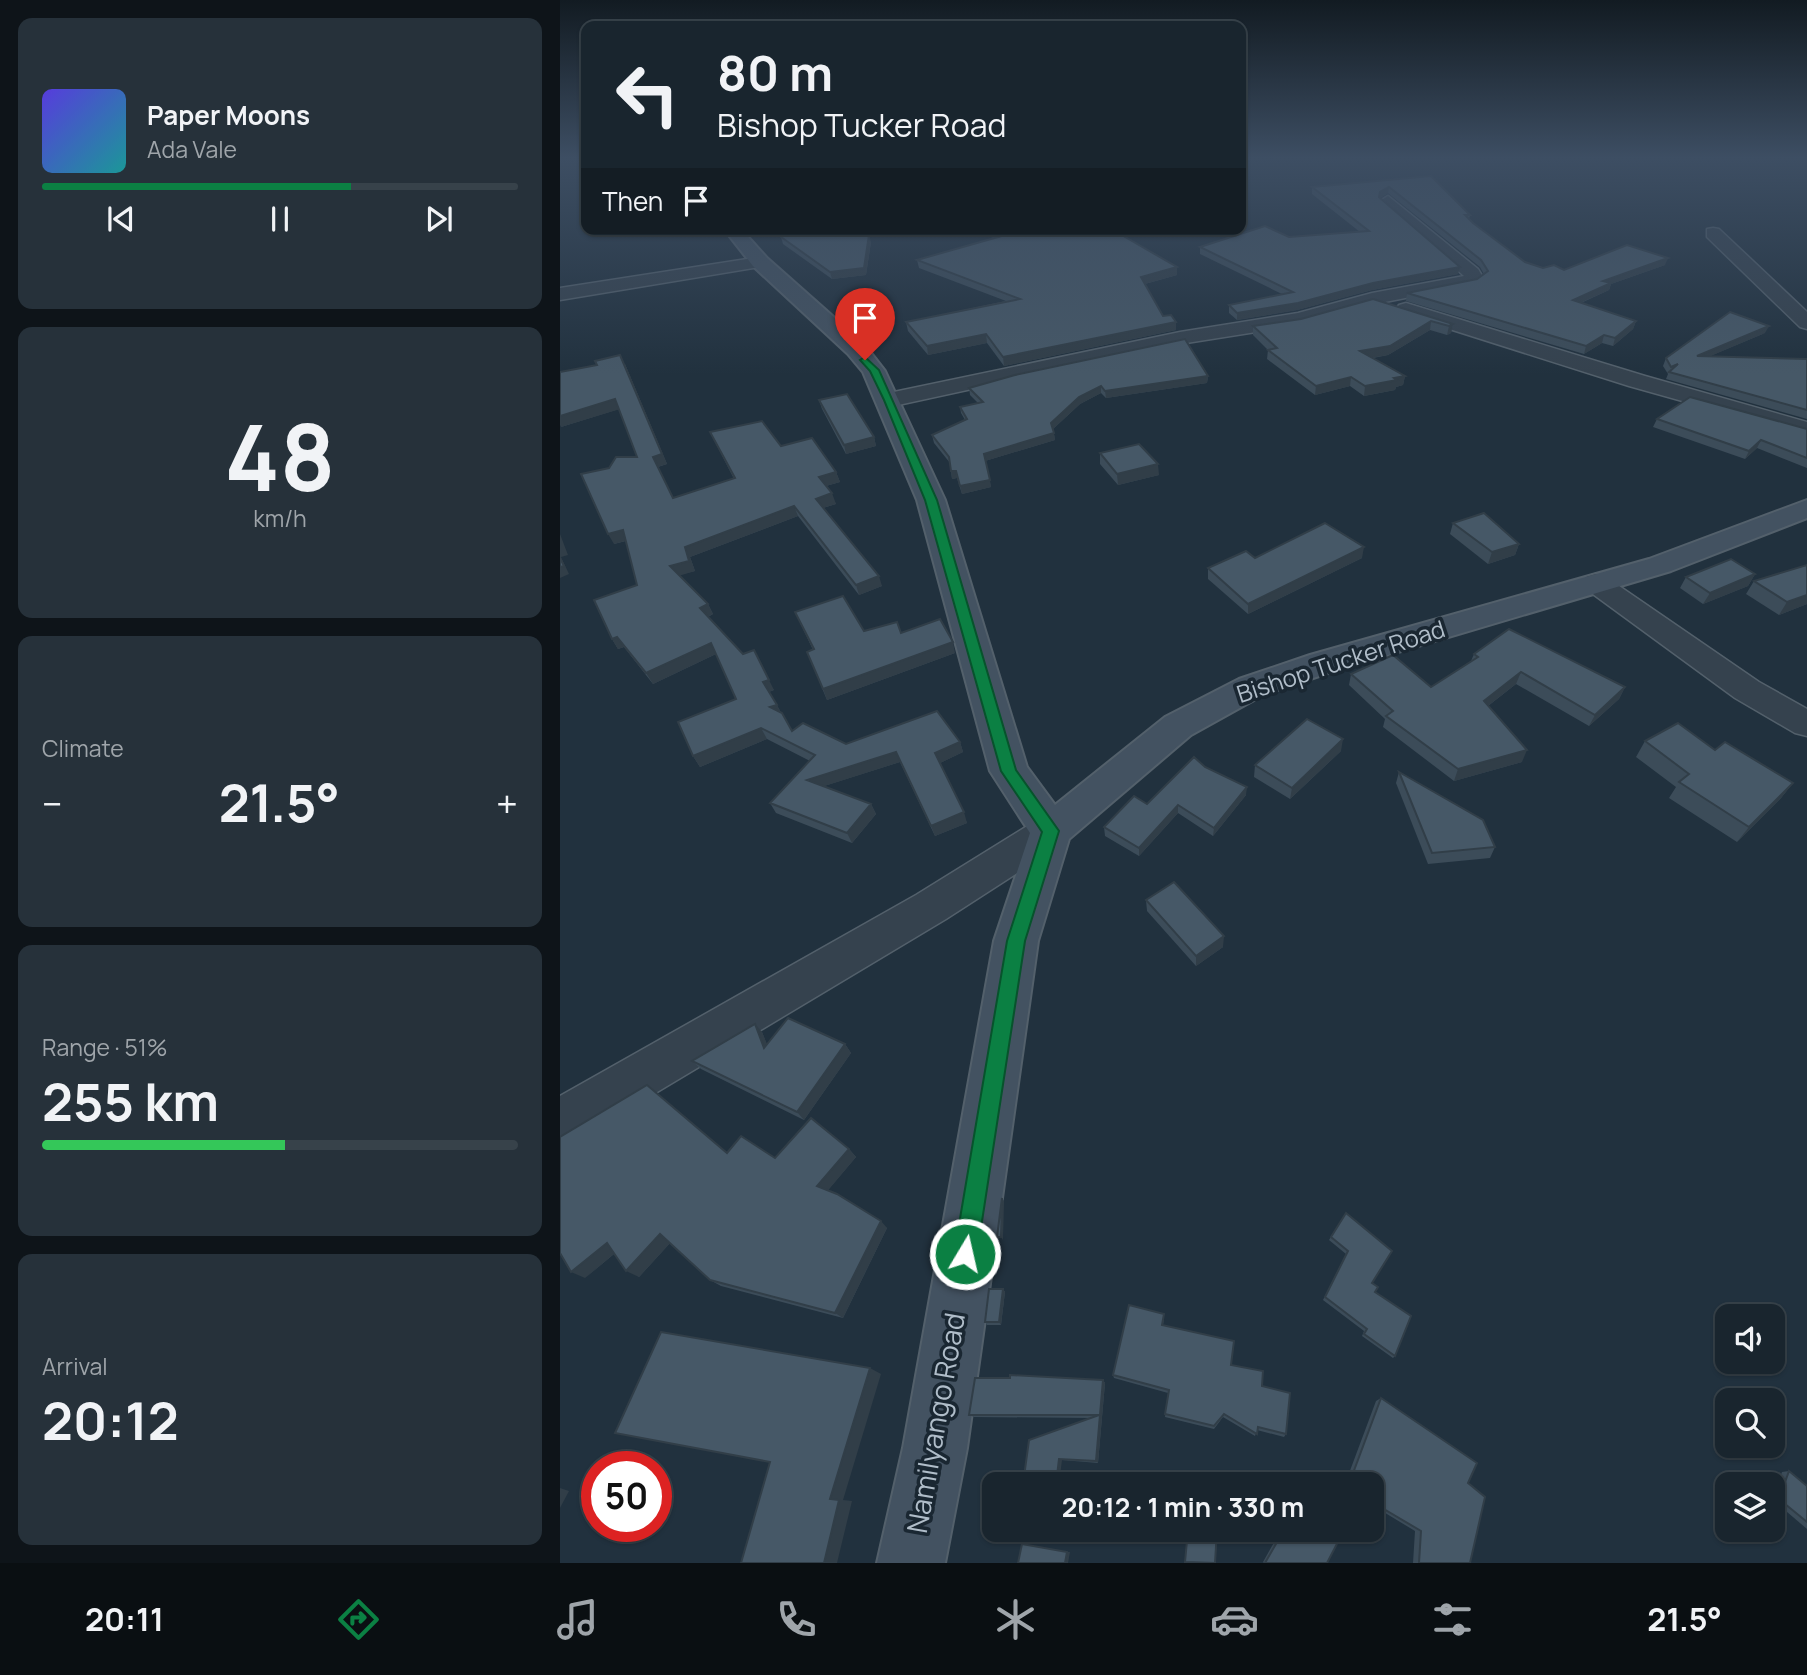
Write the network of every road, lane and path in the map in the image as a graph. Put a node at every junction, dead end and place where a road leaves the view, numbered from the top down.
1 (1420, 229) edge
2 (1713, 233) dead end
3 (737, 235) edge
4 (760, 262) junction
5 (560, 294) edge
6 (1372, 299) junction
7 (1807, 323) edge
8 (888, 400) junction
9 (1807, 429) edge
10 (1807, 508) edge
11 (1596, 583) junction
12 (1807, 724) edge
13 (1051, 831) junction
14 (560, 1123) edge
15 (911, 1563) edge

1 - 6 street
2 - 7 street
3 - 4 main road
4 - 5 street
4 - 8 main road
6 - 8 street
6 - 9 street
8 - 13 main road
10 - 11 main road, Bishop Tucker Road
11 - 12 street
11 - 13 main road, Bishop Tucker Road
13 - 14 street
13 - 15 main road, Namilyango Road

